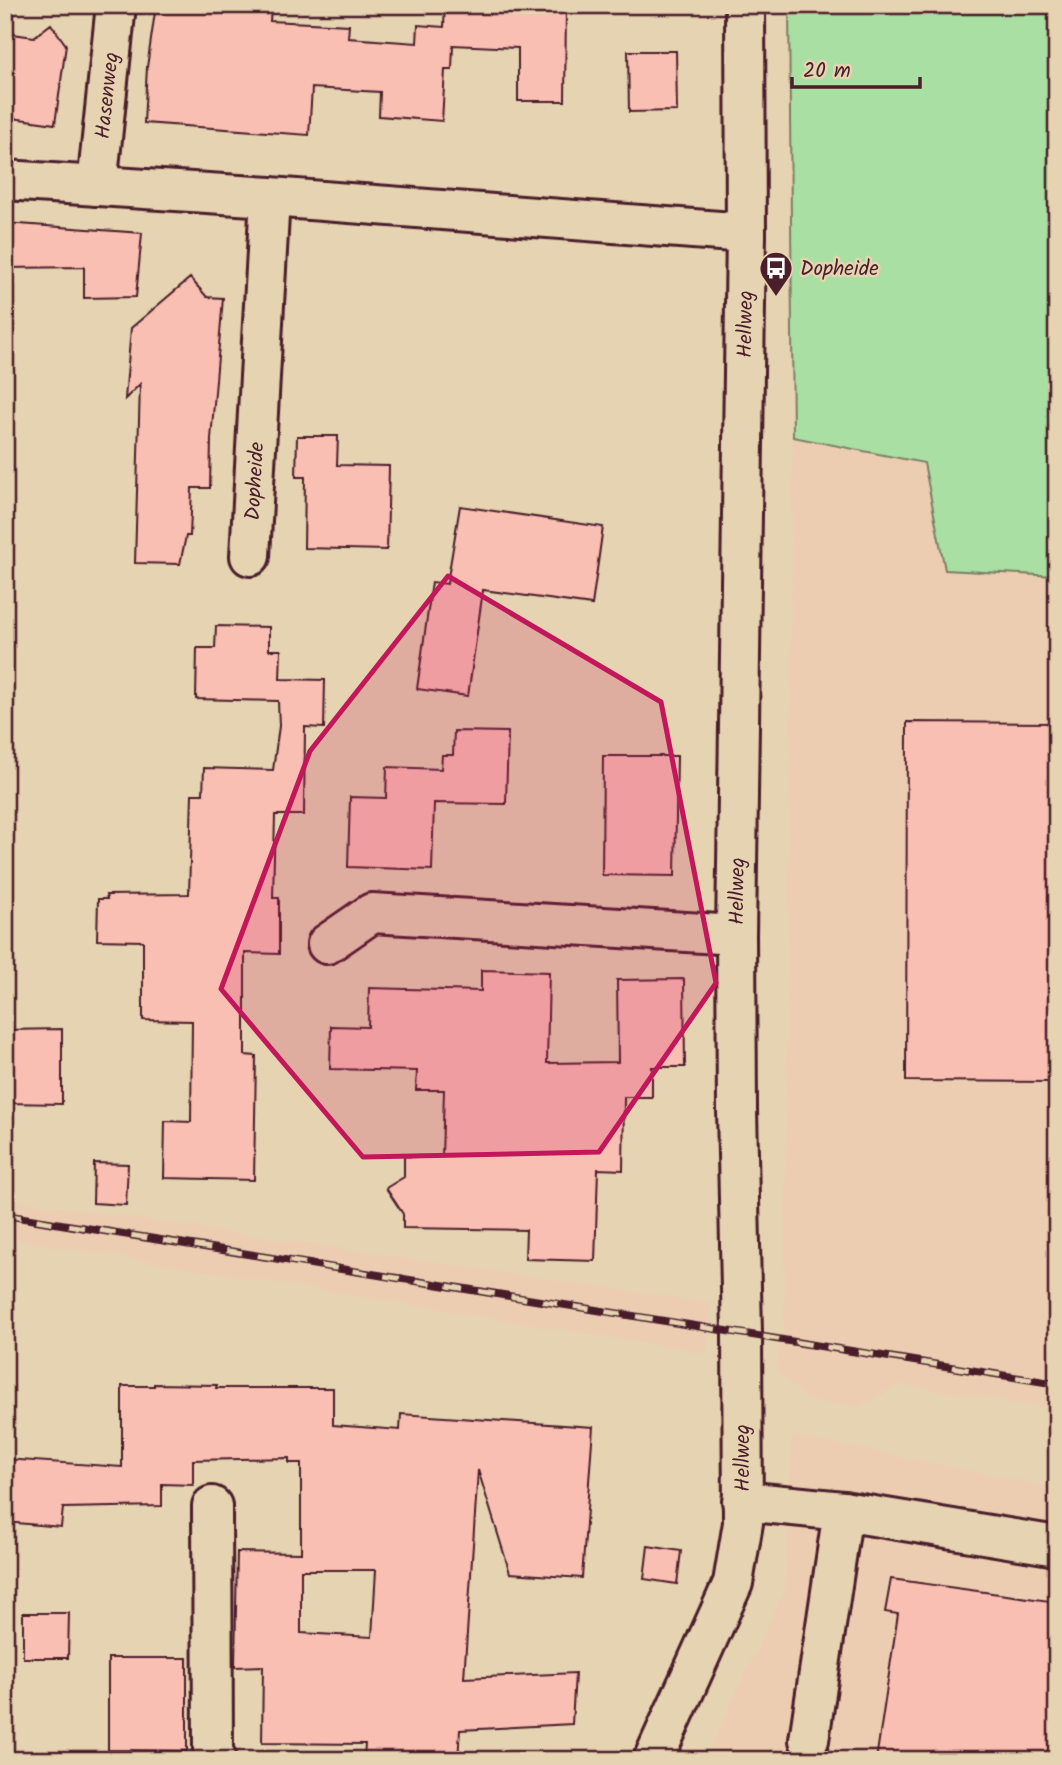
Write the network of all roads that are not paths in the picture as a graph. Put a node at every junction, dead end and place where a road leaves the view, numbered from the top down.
1 (117, 5) edge
2 (745, 5) edge
3 (5, 180) edge
4 (97, 186) junction
5 (270, 197) junction
6 (746, 233) junction
7 (250, 556) dead end
8 (736, 935) junction
9 (327, 944) dead end
10 (742, 1501) junction
11 (212, 1506) dead end
12 (843, 1511) junction
13 (1057, 1546) edge
14 (809, 1740) dead end
15 (217, 1760) edge
16 (653, 1760) edge

1 - 4 street, Hasenweg
2 - 6 street, Hellweg
3 - 4 street
4 - 5 street
5 - 6 street
5 - 7 street, Dopheide
6 - 8 street, Hellweg
8 - 9 street
8 - 10 street, Hellweg
10 - 12 street
10 - 16 street, Hellweg
11 - 15 street
12 - 13 street
12 - 14 street

